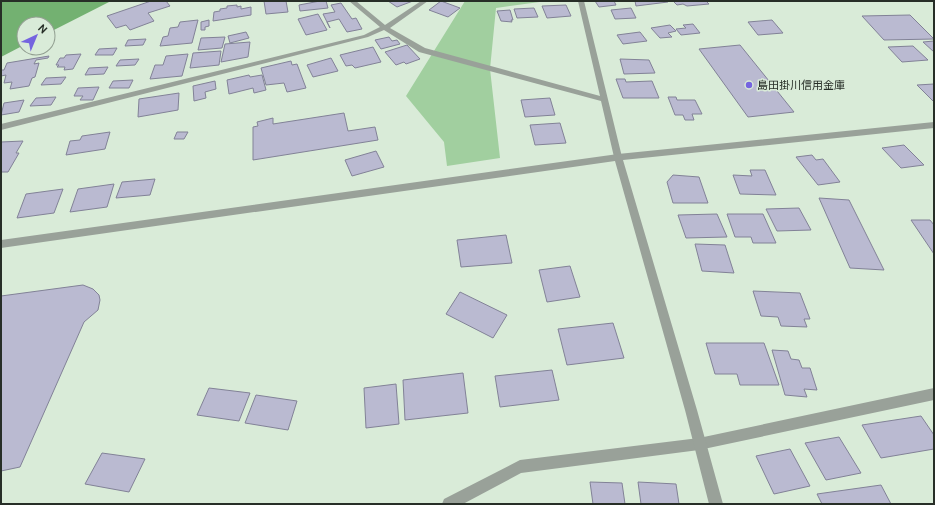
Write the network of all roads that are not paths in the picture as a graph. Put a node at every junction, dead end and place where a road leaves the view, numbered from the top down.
1 (352, 1) edge
2 (425, 1) edge
3 (581, 1) edge
4 (385, 28) junction
5 (603, 99) junction
6 (934, 125) edge
7 (1, 127) edge
8 (618, 157) junction
9 (1, 244) edge
10 (934, 394) edge
11 (698, 444) junction
12 (449, 504) edge
13 (716, 504) edge

1 - 4 street
2 - 4 street
3 - 5 street
4 - 5 street
4 - 7 street
5 - 8 street
6 - 8 street
8 - 9 street
8 - 11 street
10 - 11 street
11 - 12 street
11 - 13 street

